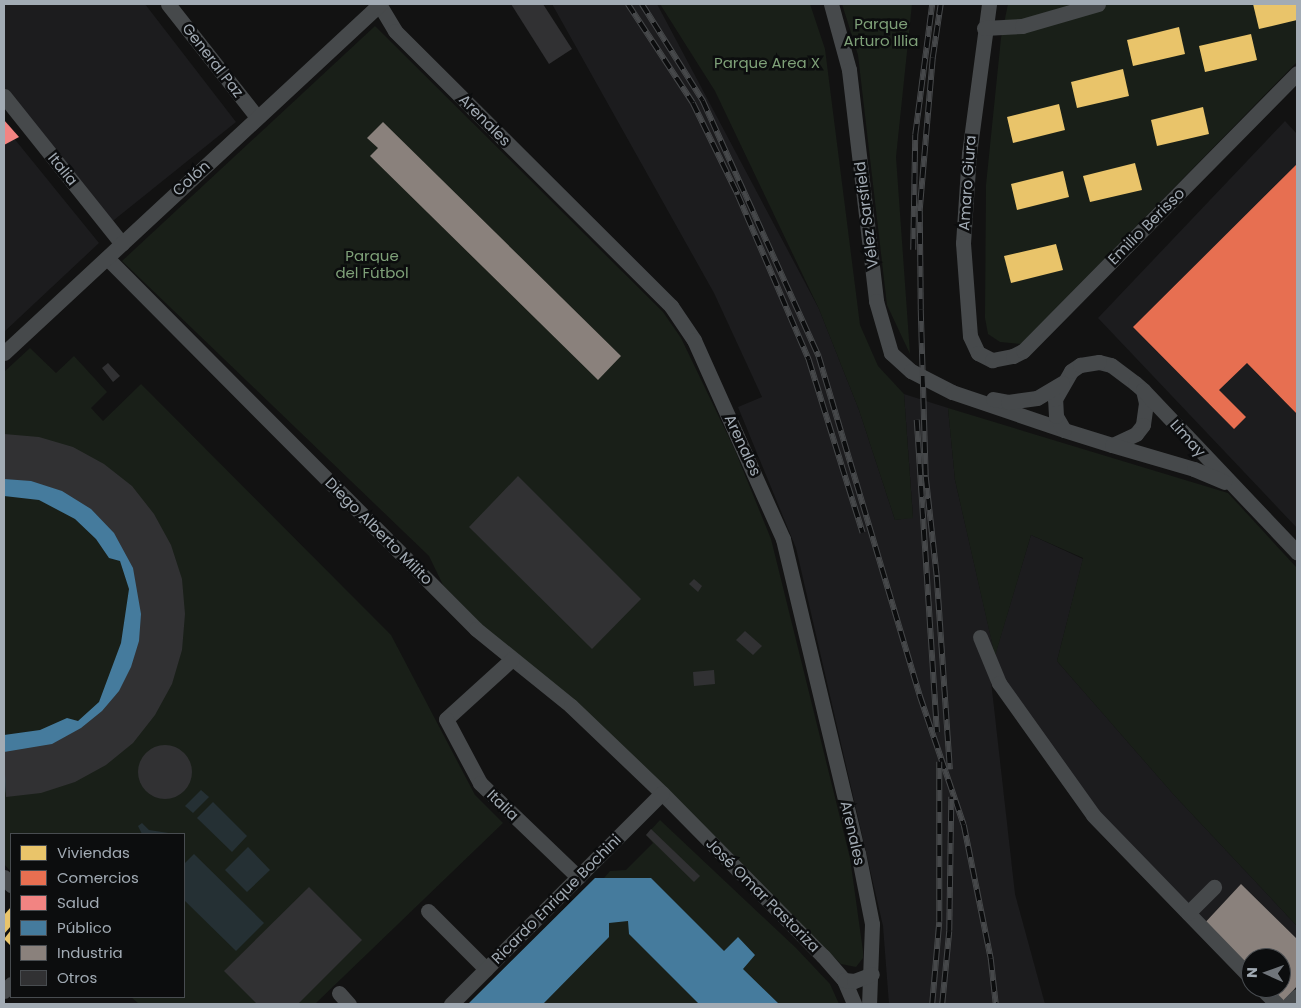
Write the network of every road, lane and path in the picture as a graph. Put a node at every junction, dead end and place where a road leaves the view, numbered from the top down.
1 (168, 4) edge
2 (380, 4) edge
3 (831, 4) edge
4 (988, 4) edge
5 (1098, 4) edge
6 (984, 28) junction
7 (1297, 73) edge
8 (4, 96) edge
9 (257, 116) junction
10 (122, 244) junction
11 (107, 258) junction
12 (4, 354) edge
13 (985, 358) joint
14 (1062, 383) junction
15 (1143, 390) junction
16 (952, 392) junction
17 (1064, 430) junction
18 (1112, 445) junction
19 (1232, 486) junction
20 (1297, 552) edge
21 (980, 637) dead end
22 (512, 659) junction
23 (662, 793) junction
24 (578, 877) junction
25 (1214, 887) dead end
26 (428, 910) dead end
27 (1188, 913) junction
28 (1241, 968) edge
29 (486, 969) junction
30 (872, 974) junction
31 (844, 980) junction
32 (1297, 996) edge
33 (451, 1004) edge
34 (854, 1004) edge
35 (869, 1004) edge
36 (1289, 1004) edge

1 - 9 street, General Paz
2 - 9 street, Colón
2 - 30 street, Arenales
3 - 16 street, Vélez Sarsfield
4 - 6 street, Amaro Giura
5 - 6 street
6 - 13 street, Amaro Giura
7 - 13 street, Emilio Berisso
8 - 10 street, Italia
9 - 10 street, Colón
10 - 11 street, Colón
11 - 12 street, Colón
11 - 22 street, Diego Alberto Milito
14 - 15 street
14 - 16 street, Vélez Sarsfield
14 - 17 street
15 - 18 street
15 - 19 street, Limay
16 - 17 street, Vélez Sarsfield
17 - 18 street
18 - 19 street, Limay
19 - 20 street, Limay
21 - 27 street
22 - 23 street, Diego Alberto Milito
22 - 24 street, Italia
23 - 24 street, Ricardo Enrique Bochini
23 - 31 street, José Omar Pastoriza
24 - 29 street, Ricardo Enrique Bochini
25 - 27 street
26 - 29 street
27 - 28 street
29 - 33 street, Ricardo Enrique Bochini
30 - 31 street
30 - 35 street, Arenales
31 - 34 street, José Omar Pastoriza
32 - 36 street

